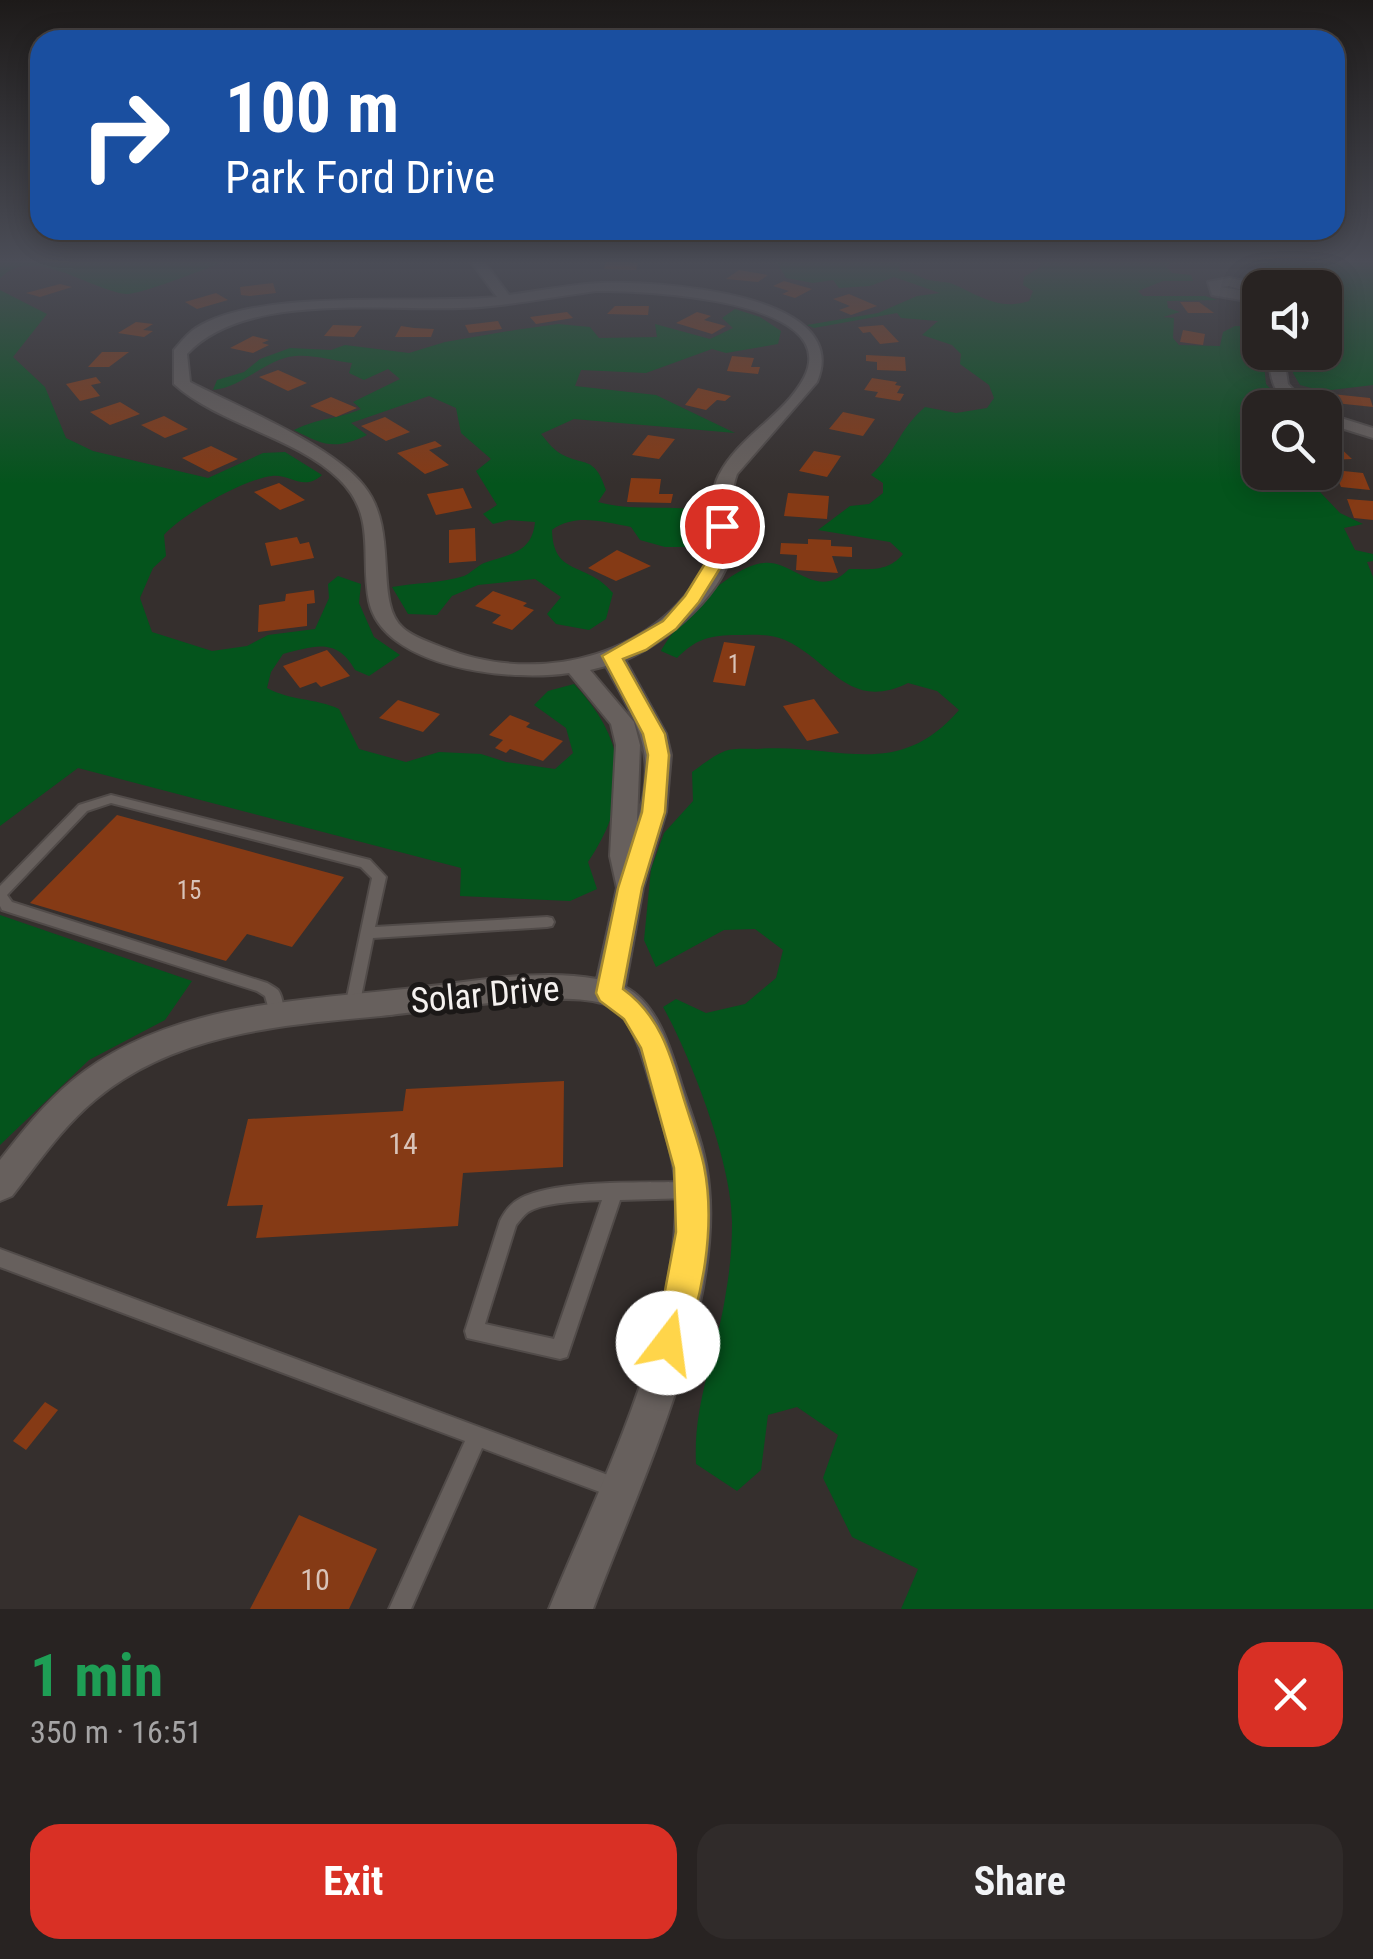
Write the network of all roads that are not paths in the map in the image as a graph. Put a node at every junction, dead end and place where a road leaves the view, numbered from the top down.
1 (196, 334) edge
2 (802, 334) edge
3 (1342, 423) edge
4 (1373, 433) edge
5 (612, 656) junction
6 (574, 664) junction
7 (630, 888) junction
8 (0, 894) edge
9 (547, 922) dead end
10 (366, 933) junction
11 (609, 993) junction
12 (352, 1007) junction
13 (277, 1017) junction
14 (0, 1185) edge
15 (693, 1190) junction
16 (613, 1194) junction
17 (0, 1258) edge
18 (477, 1436) junction
19 (616, 1488) junction
20 (400, 1609) edge
21 (571, 1609) edge

1 - 6 street
2 - 5 street
3 - 4 street
5 - 6 street
5 - 7 street
6 - 7 street
7 - 11 street
8 - 10 lane
8 - 13 lane
9 - 10 lane
10 - 12 lane
11 - 12 street, Solar Drive
11 - 15 street
12 - 13 street, Solar Drive
13 - 14 street, Solar Drive
15 - 16 lane
15 - 19 street
16 - 16 lane
17 - 18 lane
18 - 19 lane
18 - 20 lane
19 - 21 street

